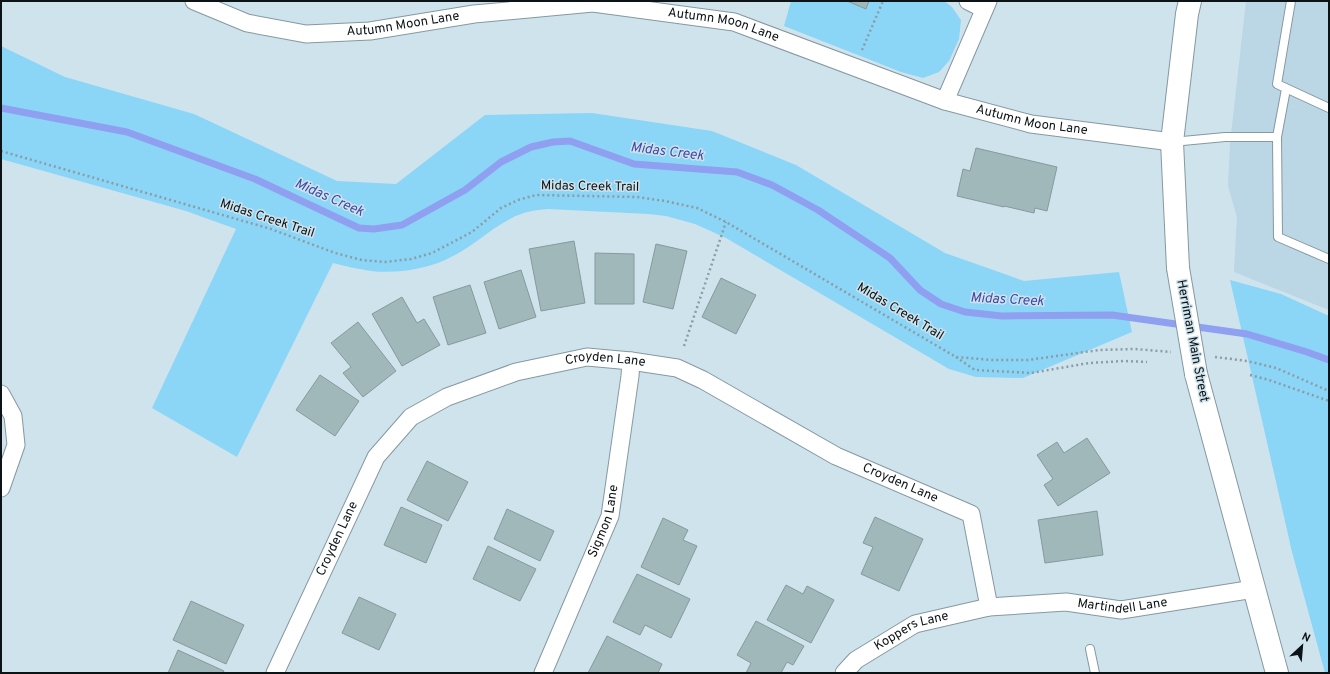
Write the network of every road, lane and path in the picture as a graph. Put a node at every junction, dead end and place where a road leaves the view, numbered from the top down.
1 (194, 1) edge
2 (883, 1) edge
3 (968, 1) edge
4 (1190, 1) edge
5 (1291, 1) edge
6 (986, 5) edge
7 (861, 52) dead end
8 (1286, 88) junction
9 (945, 101) junction
10 (1329, 108) edge
11 (1278, 137) junction
12 (1172, 142) junction
13 (1, 151) edge
14 (726, 222) junction
15 (1329, 258) edge
16 (684, 346) dead end
17 (1178, 352) dead end
18 (1208, 356) dead end
19 (956, 357) junction
20 (631, 361) junction
21 (1147, 362) dead end
22 (1250, 375) dead end
23 (1329, 391) edge
24 (1, 394) edge
25 (1329, 401) edge
26 (1, 488) edge
27 (1254, 589) junction
28 (989, 607) junction
29 (1090, 649) dead end
30 (275, 673) edge
31 (543, 673) edge
32 (844, 673) edge
33 (1095, 673) edge
34 (1277, 673) edge

1 - 9 street, Autumn Moon Lane
2 - 7 path
3 - 6 street
4 - 12 main road, Herriman Main Street
5 - 8 lane
6 - 9 street
8 - 10 lane
8 - 11 lane
9 - 12 street, Autumn Moon Lane
11 - 12 lane
11 - 15 lane
12 - 27 main road, Herriman Main Street, bridge
13 - 14 path, Midas Creek Trail
14 - 16 path
14 - 19 path, Midas Creek Trail
17 - 19 path, Midas Creek Trail
18 - 23 path
19 - 21 path, Midas Creek Trail
20 - 28 street, Croyden Lane
20 - 30 street, Croyden Lane
20 - 31 street, Sigmon Lane
22 - 25 path
24 - 26 street
27 - 28 street, Martindell Lane
27 - 34 main road, Herriman Main Street
28 - 32 street, Koppers Lane
29 - 33 lane

